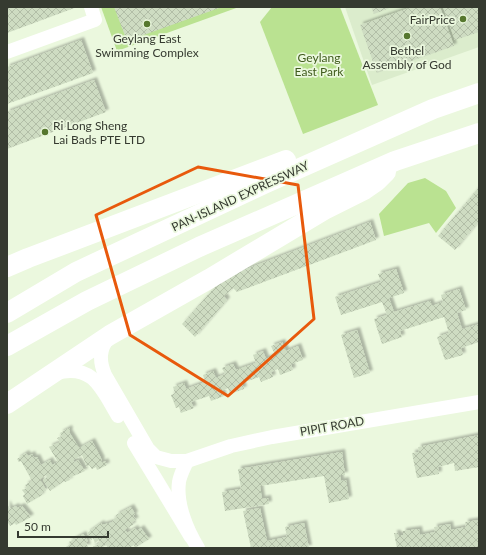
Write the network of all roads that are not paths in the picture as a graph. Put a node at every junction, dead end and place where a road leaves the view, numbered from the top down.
1 (93, 13) edge
2 (7, 52) edge
3 (479, 93) edge
4 (433, 109) junction
5 (479, 133) edge
6 (395, 161) junction
7 (7, 267) edge
8 (7, 313) edge
9 (110, 336) junction
10 (7, 346) edge
11 (50, 375) junction
12 (479, 402) edge
13 (7, 404) edge
14 (187, 461) junction
15 (195, 542) edge

1 - 2 street
3 - 4 highway, PAN-ISLAND EXPRESSWAY
4 - 7 highway
4 - 8 highway, PAN-ISLAND EXPRESSWAY
5 - 6 highway
6 - 9 highway
6 - 10 highway
9 - 11 highway
9 - 14 street
11 - 13 highway
11 - 15 street
12 - 14 street, PIPIT ROAD
14 - 15 street

